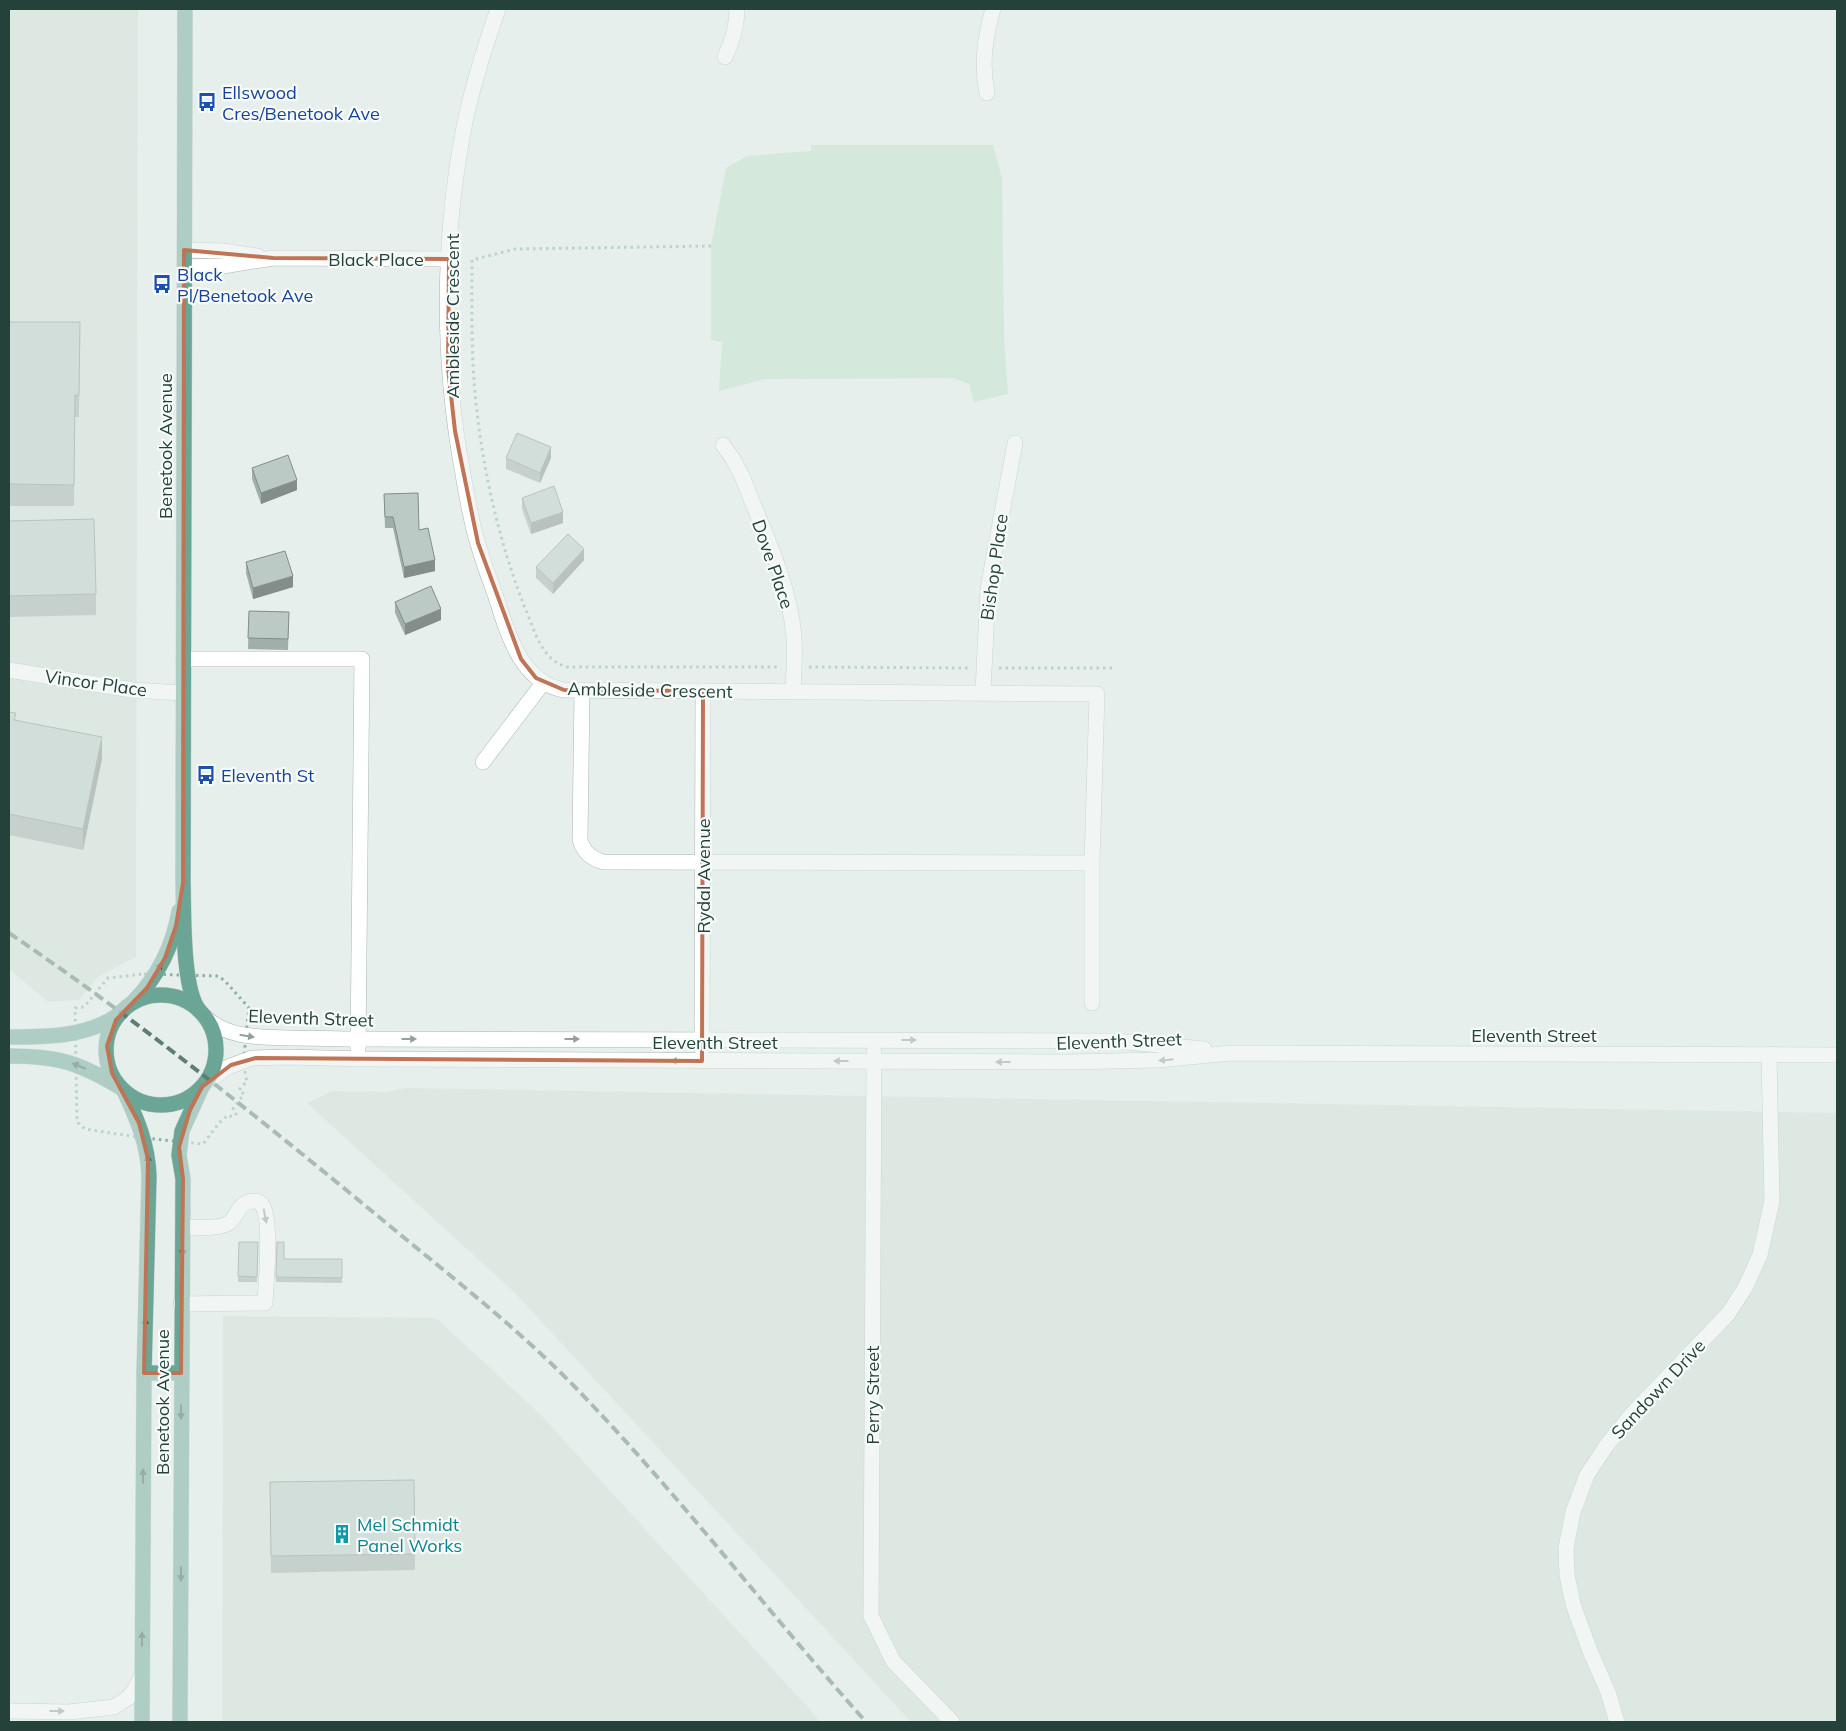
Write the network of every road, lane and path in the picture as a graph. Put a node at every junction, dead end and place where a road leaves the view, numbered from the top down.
1 (185, 9) edge
2 (498, 9) edge
3 (737, 9) edge
4 (993, 9) edge
5 (725, 57) dead end
6 (987, 93) dead end
7 (711, 246) dead end
8 (184, 250) junction
9 (273, 258) junction
10 (449, 259) junction
11 (184, 267) junction
12 (1015, 443) dead end
13 (723, 445) dead end
14 (183, 659) junction
15 (794, 667) junction
16 (984, 668) junction
17 (1113, 668) dead end
18 (9, 670) edge
19 (543, 683) junction
20 (582, 691) junction
21 (704, 691) junction
22 (793, 692) junction
23 (983, 692) junction
24 (183, 693) junction
25 (483, 762) dead end
26 (702, 861) junction
27 (1092, 863) junction
28 (183, 883) junction
29 (156, 974) junction
30 (187, 975) junction
31 (1092, 1003) dead end
32 (125, 1010) junction
33 (201, 1013) junction
34 (75, 1033) junction
35 (246, 1036) junction
36 (9, 1037) edge
37 (358, 1039) junction
38 (702, 1040) junction
39 (874, 1040) junction
40 (1232, 1053) junction
41 (1769, 1054) junction
42 (1837, 1054) edge
43 (9, 1056) edge
44 (358, 1059) junction
45 (245, 1060) junction
46 (702, 1061) junction
47 (874, 1061) junction
48 (75, 1064) junction
49 (204, 1085) junction
50 (123, 1090) junction
51 (144, 1138) junction
52 (180, 1142) junction
53 (183, 1227) junction
54 (182, 1304) junction
55 (144, 1373) junction
56 (181, 1373) junction
57 (142, 1675) junction
58 (9, 1711) edge
59 (142, 1722) edge
60 (180, 1722) edge
61 (952, 1722) edge
62 (1617, 1722) edge

1 - 8 main road, Benetook Avenue
2 - 10 street, Ambleside Crescent
3 - 5 street
4 - 6 street
7 - 15 path
8 - 9 street, Black Place
8 - 11 main road, Benetook Avenue
9 - 10 street, Black Place
9 - 11 street, Black Place
10 - 19 street, Ambleside Crescent
11 - 14 main road, Benetook Avenue
12 - 16 street, Bishop Place
13 - 15 street, Dove Place
14 - 24 main road, Benetook Avenue
14 - 37 street
15 - 16 path
15 - 22 street, Dove Place
16 - 17 path
16 - 23 street, Bishop Place
18 - 24 street, Vincor Place
19 - 20 street, Ambleside Crescent
19 - 25 street
20 - 21 street, Ambleside Crescent
20 - 26 street
21 - 22 street, Ambleside Crescent
21 - 26 street, Rydal Avenue
22 - 23 street, Ambleside Crescent
23 - 27 street, Ambleside Crescent
24 - 28 main road, Benetook Avenue
26 - 27 street
26 - 38 street, Rydal Avenue
27 - 31 street
29 -> 28 main road, Benetook Avenue
28 - 30 main road, Benetook Avenue
29 - 30 path
29 - 32 main road, Benetook Avenue
29 - 34 path
30 - 33 main road, Benetook Avenue
30 - 35 path
32 - 33 main road
32 - 34 main road
32 - 50 main road
33 - 35 street, Eleventh Street
33 - 49 main road
34 - 36 main road
34 - 48 path
35 -> 37 street, Eleventh Street
35 - 45 path
37 -> 38 street, Eleventh Street
37 - 44 street
38 - 39 street, Eleventh Street
38 - 46 street, Rydal Avenue
39 -> 40 street, Eleventh Street
39 - 47 street, Perry Street
40 - 41 street, Eleventh Street
40 -> 47 street, Eleventh Street
41 - 42 street, Eleventh Street
41 - 62 street, Sandown Drive
43 - 48 main road
44 - 45 street, Eleventh Street
46 -> 44 street, Eleventh Street
45 - 49 street, Eleventh Street
45 - 52 path
47 -> 46 street, Eleventh Street
47 - 61 street, Perry Street
50 -> 48 main road
48 - 51 path
49 - 50 main road
49 - 52 main road, Benetook Avenue
50 - 51 main road, Benetook Avenue
51 - 52 path
55 -> 51 main road, Benetook Avenue
52 - 53 main road, Benetook Avenue
53 -> 54 main road, Benetook Avenue
53 -> 54 street
54 - 56 main road, Benetook Avenue
55 - 56 main road
57 -> 55 main road, Benetook Avenue
56 -> 60 main road, Benetook Avenue
58 -> 57 street
57 - 59 main road, Benetook Avenue

